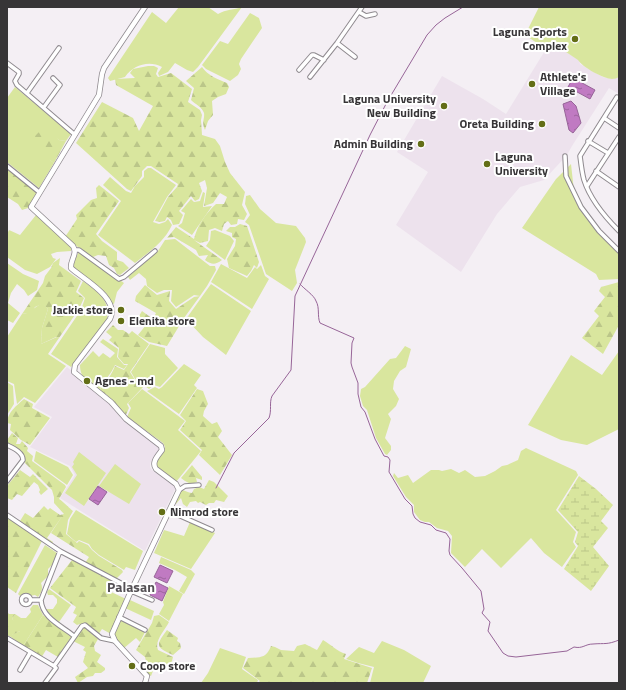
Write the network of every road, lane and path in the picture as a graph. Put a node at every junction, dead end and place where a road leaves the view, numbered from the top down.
1 (145, 7) edge
2 (362, 7) edge
3 (359, 12) junction
4 (375, 14) dead end
5 (337, 43) junction
6 (59, 48) dead end
7 (355, 57) dead end
8 (324, 60) junction
9 (7, 63) edge
10 (299, 70) dead end
11 (310, 77) dead end
12 (53, 78) dead end
13 (27, 93) junction
14 (619, 98) edge
15 (44, 108) junction
16 (604, 118) junction
17 (619, 128) edge
18 (74, 134) junction
19 (619, 137) edge
20 (588, 141) junction
21 (614, 145) junction
22 (619, 148) edge
23 (608, 153) junction
24 (565, 156) dead end
25 (7, 166) edge
26 (596, 171) junction
27 (586, 186) junction
28 (619, 187) edge
29 (39, 192) junction
30 (618, 228) edge
31 (75, 250) junction
32 (155, 251) dead end
33 (619, 251) edge
34 (7, 445) edge
35 (7, 481) edge
36 (199, 485) dead end
37 (179, 490) junction
38 (169, 511) junction
39 (7, 515) edge
40 (212, 530) dead end
41 (60, 551) junction
42 (131, 590) junction
43 (31, 600) dead end
44 (41, 600) junction
45 (152, 600) dead end
46 (120, 617) junction
47 (145, 630) dead end
48 (74, 636) junction
49 (7, 638) edge
50 (115, 641) junction
51 (30, 653) junction
52 (54, 666) junction
53 (20, 670) dead end
54 (45, 683) edge
55 (145, 683) edge

1 - 18 street
2 - 3 street
3 - 4 street
3 - 5 street
5 - 7 street
5 - 8 street
6 - 13 street
8 - 10 street
8 - 11 street
9 - 13 street
12 - 15 street
13 - 15 street
14 - 16 street
15 - 18 street
16 - 17 street
16 - 20 street
18 - 29 street
19 - 21 street
20 - 23 street
20 - 27 street
21 - 22 street
21 - 23 street
23 - 26 street
24 - 33 street
25 - 29 street
26 - 27 street
26 - 28 street
27 - 30 street
29 - 31 street
31 - 32 street
31 - 37 street
34 - 35 street
36 - 37 street
37 - 38 street
38 - 40 street
38 - 42 street
39 - 41 street
41 - 42 street
41 - 44 street
42 - 45 street
42 - 46 street
43 - 44 street
44 - 48 street
46 - 47 street
46 - 50 street
48 - 50 street
48 - 52 street
49 - 51 street
50 - 55 street
51 - 52 street
51 - 53 street
52 - 54 street

